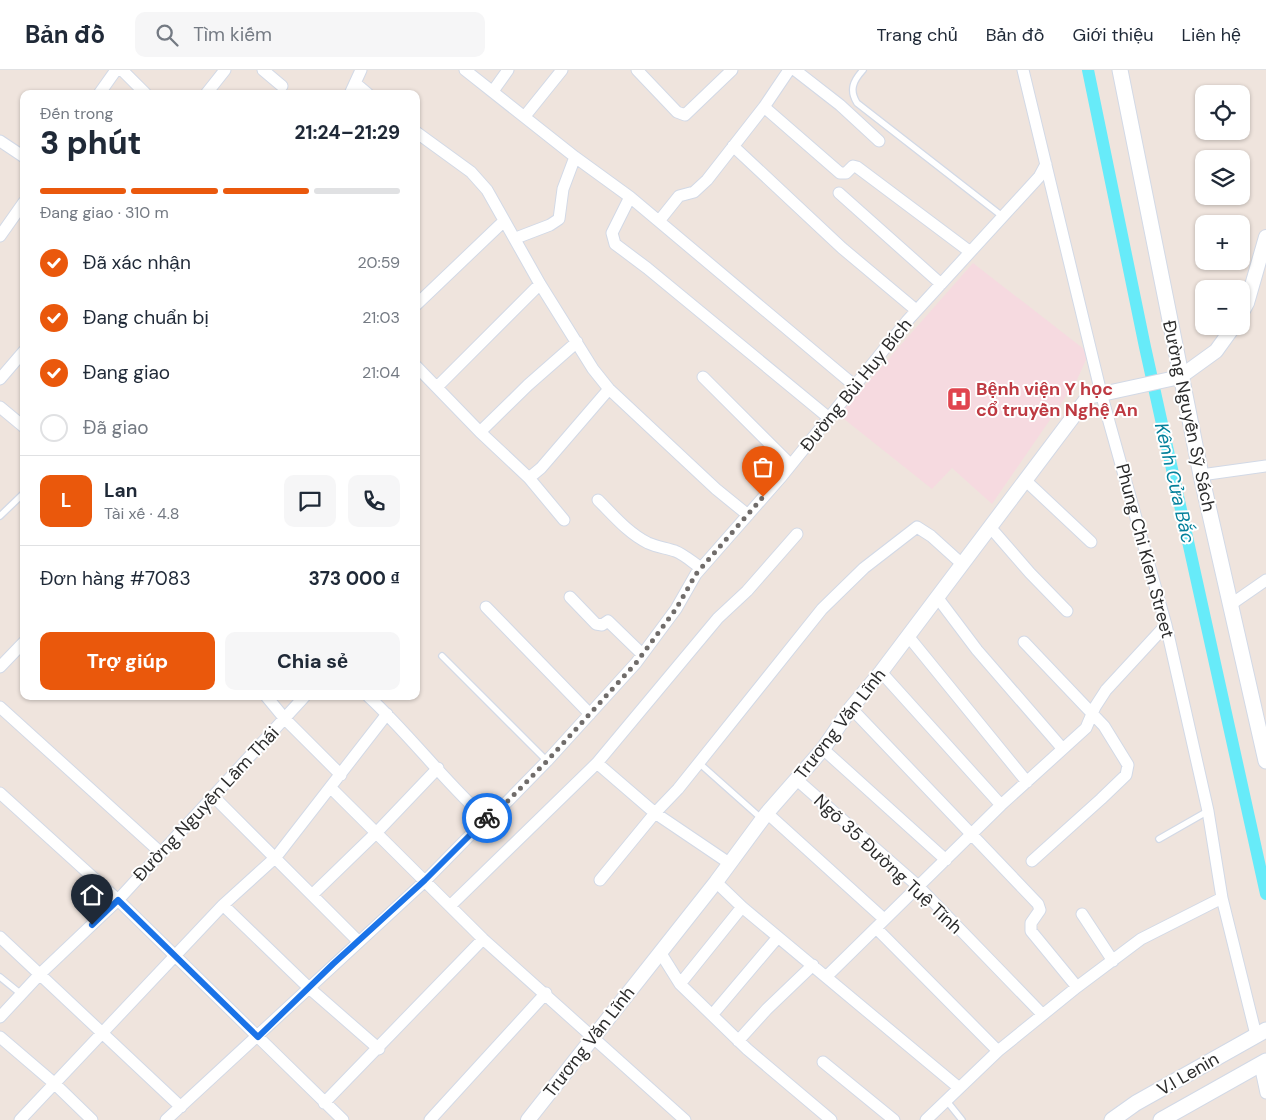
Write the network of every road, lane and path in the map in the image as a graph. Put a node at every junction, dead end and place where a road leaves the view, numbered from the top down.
1 (116, 70) edge
2 (122, 70) edge
3 (225, 70) edge
4 (263, 70) edge
5 (361, 70) edge
6 (466, 70) edge
7 (508, 70) edge
8 (562, 70) edge
9 (732, 70) edge
10 (789, 70) edge
11 (795, 70) edge
12 (863, 70) edge
13 (1023, 70) edge
14 (1120, 70) edge
15 (645, 72) edge
16 (282, 86) dead end
17 (353, 88) edge
18 (102, 90) edge
19 (142, 90) edge
20 (209, 90) edge
21 (493, 91) junction
22 (764, 108) junction
23 (525, 116) junction
24 (420, 135) edge
25 (0, 141) edge
26 (879, 141) dead end
27 (733, 146) junction
28 (20, 154) edge
29 (575, 157) junction
30 (1046, 164) junction
31 (839, 193) dead end
32 (630, 196) junction
33 (20, 208) edge
34 (1002, 216) junction
35 (504, 221) junction
36 (659, 221) junction
37 (0, 236) edge
38 (1266, 237) edge
39 (516, 238) junction
40 (969, 252) junction
41 (540, 284) junction
42 (941, 284) junction
43 (1250, 293) edge
44 (420, 301) edge
45 (916, 310) junction
46 (1228, 335) edge
47 (577, 342) junction
48 (20, 355) edge
49 (420, 370) edge
50 (703, 376) dead end
51 (1176, 378) junction
52 (0, 379) edge
53 (855, 386) junction
54 (437, 387) junction
55 (609, 389) junction
56 (1101, 393) junction
57 (0, 407) edge
58 (829, 418) junction
59 (20, 424) edge
60 (480, 432) junction
61 (791, 465) junction
62 (1266, 466) edge
63 (1201, 475) junction
64 (529, 478) junction
65 (1025, 480) junction
66 (20, 497) edge
67 (598, 500) dead end
68 (748, 515) junction
69 (0, 516) edge
70 (564, 520) dead end
71 (990, 527) junction
72 (797, 534) dead end
73 (1091, 542) dead end
74 (962, 564) junction
75 (701, 568) junction
76 (1266, 580) edge
77 (570, 597) dead end
78 (936, 598) junction
79 (1230, 605) junction
80 (486, 607) dead end
81 (1067, 611) dead end
82 (1166, 625) junction
83 (908, 636) junction
84 (1024, 642) dead end
85 (20, 646) edge
86 (642, 654) junction
87 (442, 656) dead end
88 (0, 666) edge
89 (881, 672) junction
90 (269, 700) edge
91 (302, 700) edge
92 (372, 700) edge
93 (0, 707) edge
94 (852, 708) junction
95 (1092, 713) junction
96 (387, 714) junction
97 (590, 714) junction
98 (285, 719) junction
99 (823, 748) junction
100 (1062, 748) junction
101 (547, 761) junction
102 (1266, 761) edge
103 (597, 763) junction
104 (699, 763) junction
105 (438, 768) junction
106 (341, 774) junction
107 (796, 779) junction
108 (1027, 782) junction
109 (331, 788) junction
110 (0, 793) edge
111 (213, 796) junction
112 (1001, 805) junction
113 (1208, 811) junction
114 (655, 813) junction
115 (765, 816) junction
116 (486, 819) junction
117 (377, 832) junction
118 (972, 833) junction
119 (1159, 839) dead end
120 (160, 852) junction
121 (276, 857) junction
122 (946, 860) junction
123 (1032, 861) dead end
124 (728, 863) junction
125 (425, 880) junction
126 (600, 880) dead end
127 (716, 882) junction
128 (918, 886) junction
129 (313, 894) junction
130 (1222, 898) junction
131 (118, 900) junction
132 (223, 905) junction
133 (451, 905) junction
134 (742, 907) junction
135 (1082, 914) dead end
136 (884, 919) junction
137 (876, 929) junction
138 (0, 937) edge
139 (778, 937) junction
140 (484, 939) junction
141 (358, 941) junction
142 (660, 952) junction
143 (174, 957) junction
144 (1113, 961) junction
145 (813, 965) junction
146 (40, 974) junction
147 (0, 977) edge
148 (826, 977) junction
149 (680, 984) junction
150 (308, 987) junction
151 (1077, 987) junction
152 (546, 993) junction
153 (22, 994) junction
154 (1042, 1014) junction
155 (712, 1015) junction
156 (0, 1017) edge
157 (103, 1033) junction
158 (1261, 1033) edge
159 (0, 1037) edge
160 (258, 1037) junction
161 (593, 1037) junction
162 (738, 1041) junction
163 (379, 1049) junction
164 (998, 1051) junction
165 (823, 1062) dead end
166 (1263, 1063) edge
167 (55, 1084) junction
168 (958, 1087) junction
169 (1266, 1093) edge
170 (946, 1099) junction
171 (324, 1103) junction
172 (181, 1107) junction
173 (531, 1119) edge
174 (20, 1120) edge
175 (92, 1120) edge
176 (166, 1120) edge
177 (342, 1120) edge
178 (430, 1120) edge
179 (685, 1120) edge
180 (832, 1120) edge
181 (894, 1120) edge
182 (926, 1120) edge
183 (962, 1120) edge
184 (1112, 1120) edge
185 (1161, 1120) edge

1 - 18 street
2 - 19 street
3 - 20 street
4 - 16 street
5 - 17 street
6 - 21 street
7 - 21 street
8 - 23 street
9 - 15 street
10 - 22 street
11 - 26 street
12 - 34 lane
13 - 30 street, Phung Chi Kien Street
14 - 51 main road, Đường Nguyễn Sỹ Sách
21 - 23 street
22 - 27 street
22 - 40 street
23 - 29 street
24 - 35 street
25 - 28 street
27 - 36 street
27 - 45 street
29 - 32 street
29 - 39 street
30 - 34 street, Đường Bùi Huy Bích
30 - 56 street, Phung Chi Kien Street
31 - 42 street
32 - 36 street
32 - 58 street
33 - 37 street
34 - 40 street, Đường Bùi Huy Bích
35 - 39 street
35 - 44 street
36 - 53 street
38 - 43 street
39 - 41 street
40 - 42 street, Đường Bùi Huy Bích
41 - 47 street
41 - 54 street
42 - 45 street, Đường Bùi Huy Bích
45 - 53 street, Đường Bùi Huy Bích
46 - 51 street
47 - 55 street
47 - 60 street
48 - 52 street
49 - 54 street
50 - 61 street
51 - 56 street, Trương Văn Lĩnh
51 - 63 main road, Đường Nguyễn Sỹ Sách
53 - 58 street, Đường Bùi Huy Bích
54 - 60 street
55 - 64 street
55 - 68 street
56 - 65 street, Trương Văn Lĩnh
56 - 82 street, Phung Chi Kien Street
57 - 59 street
58 - 61 street, Đường Bùi Huy Bích
60 - 64 street
61 - 68 street, Đường Bùi Huy Bích
62 - 63 street
63 - 79 main road, Đường Nguyễn Sỹ Sách
64 - 70 street
65 - 71 street, Trương Văn Lĩnh
65 - 73 street
66 - 69 lane
67 - 75 street
68 - 75 street, Đường Bùi Huy Bích
71 - 74 street, Trương Văn Lĩnh
71 - 81 street
72 - 103 street
74 - 78 street, Trương Văn Lĩnh
74 - 104 street
75 - 86 street, Đường Bùi Huy Bích
76 - 79 street
77 - 86 street
78 - 83 street, Trương Văn Lĩnh
78 - 100 street
79 - 102 main road, Đường Nguyễn Sỹ Sách
80 - 97 street
82 - 95 street
82 - 113 street, Phung Chi Kien Street
83 - 89 street, Trương Văn Lĩnh
83 - 108 street
84 - 95 street
85 - 88 street
86 - 97 street, Đường Bùi Huy Bích
87 - 101 lane
89 - 94 street, Trương Văn Lĩnh
89 - 112 street
90 - 98 street
91 - 98 street, Đường Nguyễn Lâm Thái
92 - 96 street
93 - 120 street
94 - 99 street, Trương Văn Lĩnh
94 - 118 street
95 - 100 street
95 - 123 street
96 - 105 street
96 - 106 street
97 - 101 street, Đường Bùi Huy Bích
98 - 106 street
98 - 111 street, Đường Nguyễn Lâm Thái
99 - 107 street, Trương Văn Lĩnh
99 - 122 street
100 - 108 street
101 - 116 street, Đường Bùi Huy Bích
103 - 114 street
103 - 133 street
104 - 114 street
104 - 115 lane
105 - 116 street
105 - 117 street
106 - 109 street
107 - 115 street, Trương Văn Lĩnh
107 - 128 street, Ngõ 35 Đường Tuệ Tĩnh
108 - 112 street
109 - 117 street
109 - 121 street
110 - 131 street
111 - 120 street, Đường Nguyễn Lâm Thái
111 - 121 street
112 - 118 street
113 - 119 lane
113 - 130 street, Phung Chi Kien Street
114 - 124 street
114 - 126 street
115 - 124 street, Trương Văn Lĩnh
115 - 136 street
116 - 125 street, Đường Bùi Huy Bích
117 - 125 street
117 - 129 street
118 - 122 street
118 - 151 street
120 - 131 street, Đường Nguyễn Lâm Thái
121 - 129 street
121 - 132 street
122 - 128 street
124 - 127 street, Trương Văn Lĩnh
125 - 133 street
125 - 141 street, Đường Bùi Huy Bích
127 - 134 street
127 - 142 street, Trương Văn Lĩnh
128 - 136 street
128 - 154 street, Ngõ 35 Đường Tuệ Tĩnh
129 - 141 street
130 - 144 street
130 - 158 street, Phung Chi Kien Street
131 - 143 street
131 - 146 street, Đường Nguyễn Lâm Thái
132 - 143 street
132 - 150 street
133 - 140 street
134 - 139 street
134 - 149 street
135 - 144 street
136 - 137 street
137 - 148 street
137 - 164 street
138 - 146 street
139 - 145 street
139 - 155 street
140 - 152 street
140 - 163 street
141 - 150 street, Đường Bùi Huy Bích
142 - 149 street
142 - 161 street, Trương Văn Lĩnh
143 - 157 street
143 - 160 street
144 - 151 street
145 - 148 street
145 - 162 street
146 - 153 street, Đường Nguyễn Lâm Thái
146 - 157 street
147 - 153 lane
148 - 168 street
149 - 155 street
150 - 160 street, Đường Bùi Huy Bích
150 - 163 street
151 - 154 street
152 - 161 street
152 - 178 street
153 - 156 street, Đường Nguyễn Lâm Thái
154 - 164 street
155 - 162 street
157 - 167 street
157 - 172 street
158 - 184 main road, V.I Lenin
159 - 167 street
160 - 171 street
160 - 172 street, Đường Bùi Huy Bích
161 - 173 street, Trương Văn Lĩnh
161 - 179 street
162 - 180 street
163 - 171 street
164 - 168 street
165 - 181 street
166 - 169 street
166 - 185 main road
167 - 174 street
167 - 175 street
168 - 170 street
170 - 182 street
170 - 183 lane
171 - 177 street
172 - 176 street, Đường Bùi Huy Bích

